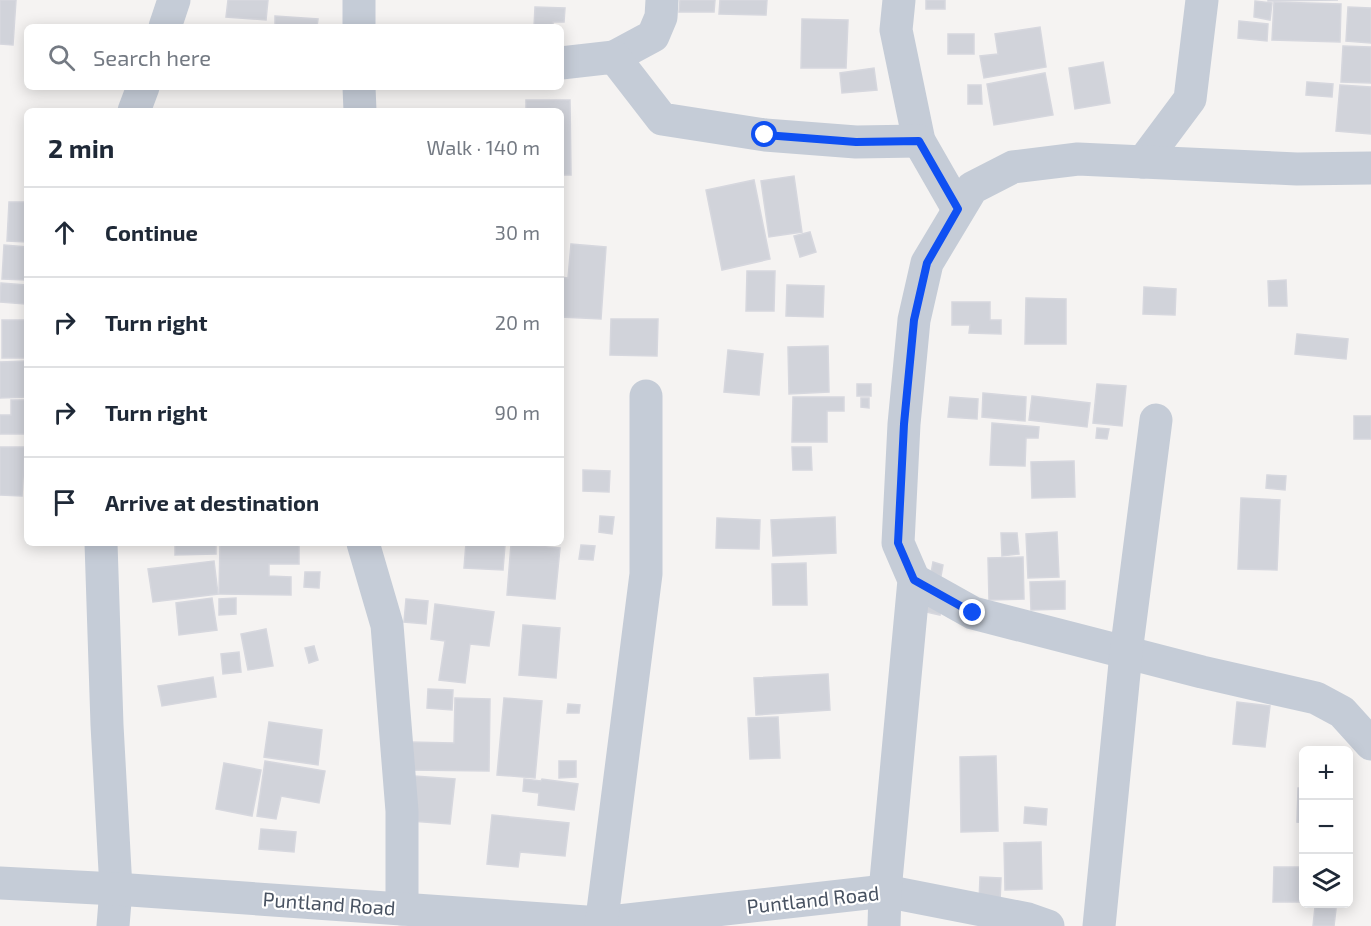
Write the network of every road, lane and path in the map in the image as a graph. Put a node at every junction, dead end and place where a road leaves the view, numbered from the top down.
1 (174, 0) edge
2 (359, 0) edge
3 (662, 0) edge
4 (899, 0) edge
5 (1202, 0) edge
6 (166, 24) edge
7 (359, 24) edge
8 (614, 57) junction
9 (564, 63) edge
10 (142, 90) edge
11 (359, 90) edge
12 (136, 108) edge
13 (360, 108) edge
14 (919, 141) junction
15 (1143, 162) junction
16 (1371, 168) edge
17 (958, 209) junction
18 (646, 396) dead end
19 (1156, 420) dead end
20 (101, 546) edge
21 (364, 546) edge
22 (914, 580) junction
23 (1126, 653) junction
24 (1371, 744) edge
25 (0, 884) edge
26 (116, 889) junction
27 (885, 891) junction
28 (402, 909) junction
29 (601, 925) edge
30 (113, 926) edge
31 (884, 926) edge
32 (1048, 926) edge
33 (1099, 926) edge

1 - 6 street
2 - 7 street
3 - 8 street
4 - 14 street
5 - 15 street
8 - 9 street
8 - 14 street
10 - 12 street
11 - 13 street
14 - 17 street
15 - 16 street
15 - 17 street
17 - 22 street
18 - 29 street
19 - 23 street
20 - 26 street
21 - 28 street
22 - 23 street
22 - 27 street
23 - 24 street
23 - 33 street
25 - 26 street, Puntland Road
26 - 28 street, Puntland Road
26 - 30 street
27 - 29 street, Puntland Road
27 - 31 street
27 - 32 street, Puntland Road
28 - 29 street, Puntland Road

